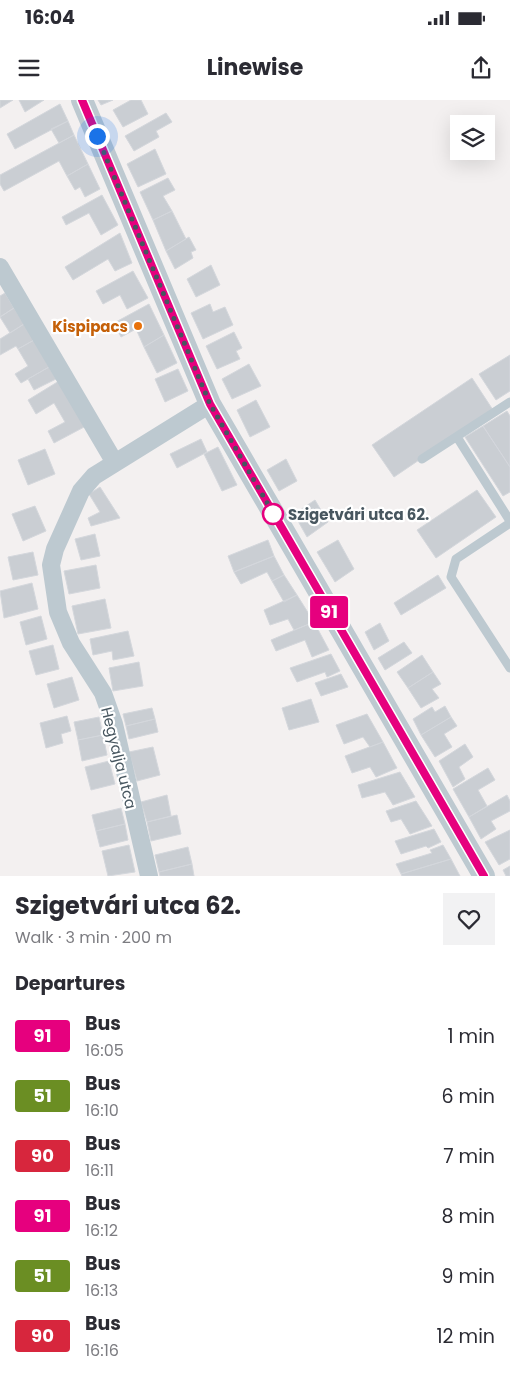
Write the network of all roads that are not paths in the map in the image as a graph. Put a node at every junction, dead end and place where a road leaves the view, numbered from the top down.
1 (82, 100) edge
2 (0, 267) edge
3 (210, 404) junction
4 (507, 404) edge
5 (510, 414) edge
6 (457, 437) junction
7 (422, 459) dead end
8 (115, 463) junction
9 (510, 522) edge
10 (510, 668) edge
11 (148, 876) edge
12 (484, 876) edge

1 - 3 street
2 - 8 street
3 - 8 street, Hegyalja utca
3 - 12 street
4 - 5 lane
4 - 6 lane
6 - 7 lane
6 - 9 lane
8 - 11 street, Hegyalja utca
9 - 10 lane

